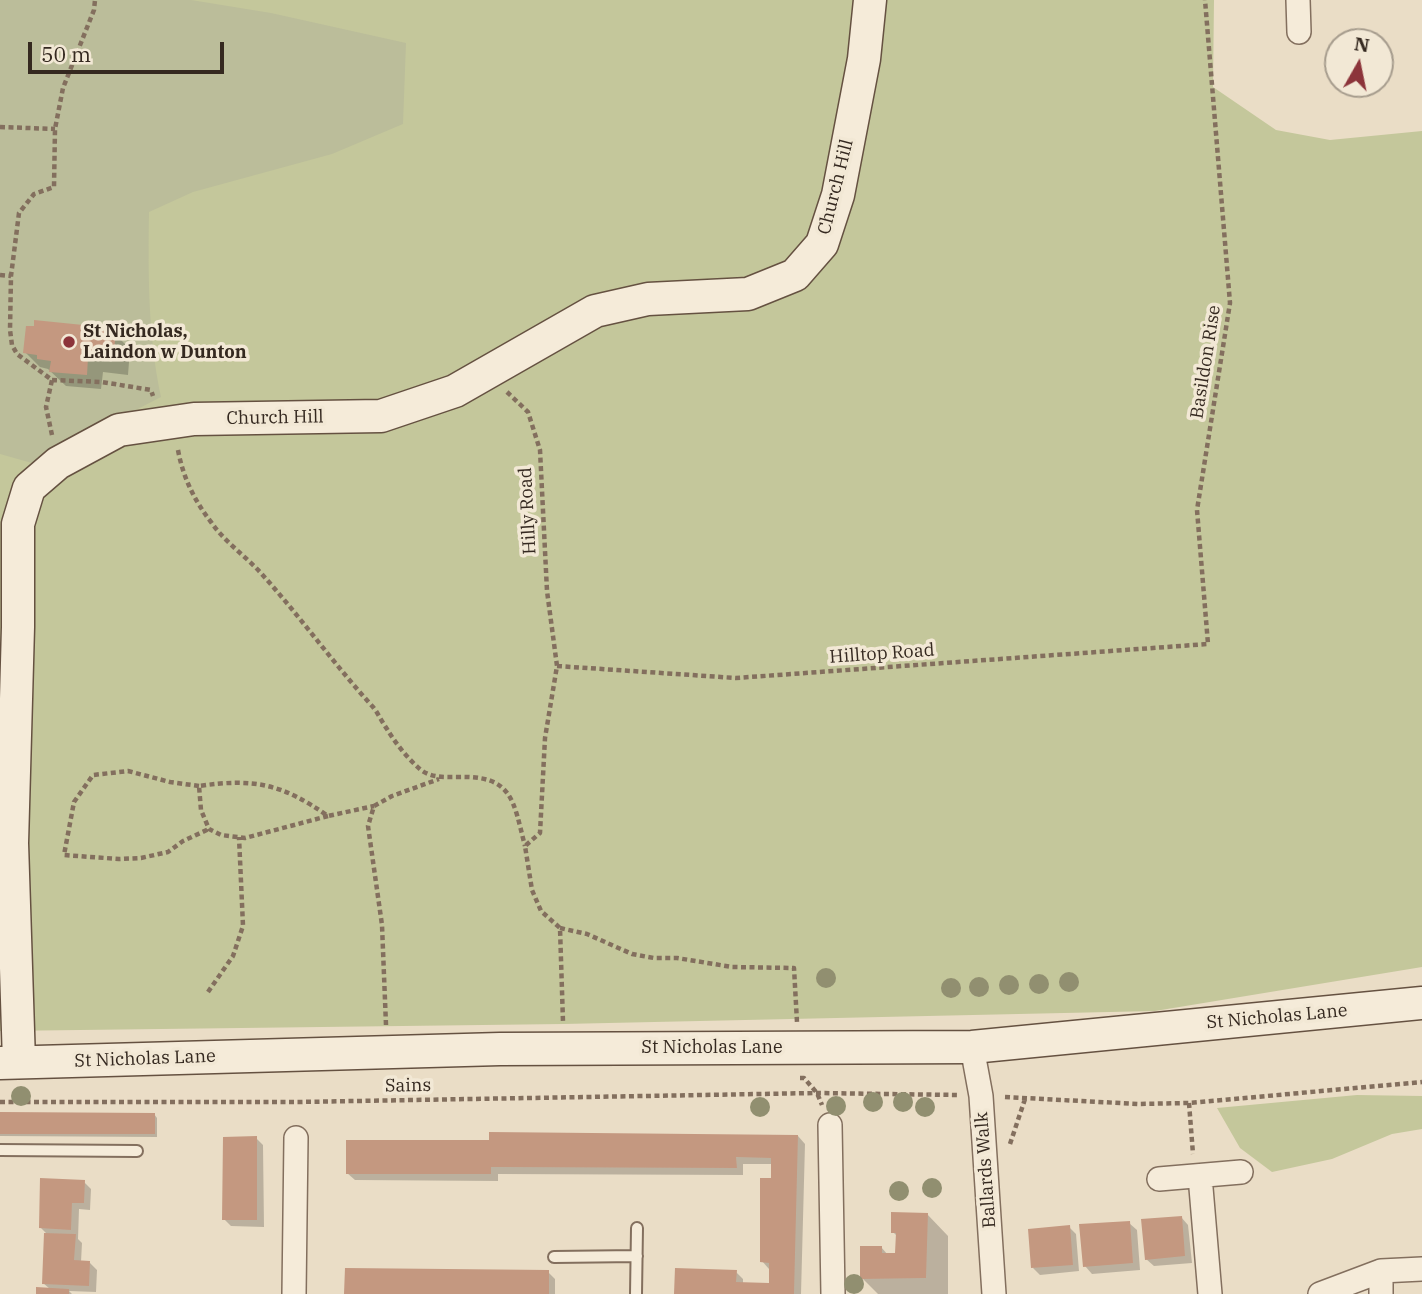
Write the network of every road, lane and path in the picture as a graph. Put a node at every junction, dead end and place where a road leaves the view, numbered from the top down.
1 (95, 0) edge
2 (870, 0) edge
3 (1205, 0) edge
4 (1298, 0) edge
5 (1299, 33) dead end
6 (0, 127) edge
7 (55, 129) junction
8 (0, 275) edge
9 (11, 276) junction
10 (486, 373) junction
11 (52, 380) junction
12 (164, 424) junction
13 (58, 463) junction
14 (1208, 644) joint
15 (557, 666) junction
16 (440, 778) junction
17 (200, 786) junction
18 (374, 806) junction
19 (328, 816) junction
20 (209, 829) junction
21 (239, 837) junction
22 (526, 846) junction
23 (560, 928) junction
24 (208, 992) dead end
25 (1422, 1003) edge
26 (972, 1047) junction
27 (799, 1048) junction
28 (564, 1049) junction
29 (387, 1052) junction
30 (10, 1063) edge
31 (1422, 1083) edge
32 (936, 1094) dead end
33 (981, 1096) junction
34 (0, 1102) edge
35 (1189, 1103) junction
36 (830, 1125) dead end
37 (296, 1138) dead end
38 (0, 1150) edge
39 (137, 1151) dead end
40 (1241, 1172) dead end
41 (1198, 1176) junction
42 (1159, 1179) dead end
43 (637, 1228) dead end
44 (637, 1256) junction
45 (554, 1257) dead end
46 (1422, 1269) edge
47 (1381, 1271) junction
48 (295, 1294) edge
49 (636, 1294) edge
50 (833, 1294) edge
51 (994, 1294) edge
52 (1210, 1294) edge
53 (1320, 1294) edge
54 (1381, 1294) edge

1 - 7 path
2 - 10 street, Church Hill
3 - 14 path, Basildon Rise
4 - 5 street
6 - 7 path
7 - 9 path
8 - 9 path
9 - 11 path
10 - 12 street, Church Hill
10 - 15 path, Hilly Road
11 - 12 path
11 - 13 path
12 - 13 street, Church Hill
12 - 16 path
13 - 30 street, Church Hill
14 - 15 path, Hilltop Road
15 - 22 path, Hilly Road
16 - 18 path
16 - 22 path
17 - 19 path
17 - 20 path
17 - 20 path
18 - 19 path
18 - 29 path
19 - 21 path
20 - 21 path
21 - 24 path
22 - 23 path
23 - 27 path
23 - 28 path
25 - 26 street, St Nicholas Lane
26 - 27 street, St Nicholas Lane
26 - 33 street, Ballards Walk
27 - 28 street, St Nicholas Lane
28 - 29 street, St Nicholas Lane
29 - 30 street, St Nicholas Lane
31 - 35 path
32 - 34 path, Sains
33 - 35 path
33 - 51 street, Ballards Walk
35 - 41 path
36 - 50 street
37 - 48 street
38 - 39 lane
40 - 41 street
41 - 42 street
41 - 52 street
43 - 44 lane
44 - 45 lane
44 - 49 lane
46 - 47 street
47 - 53 street
47 - 54 street

